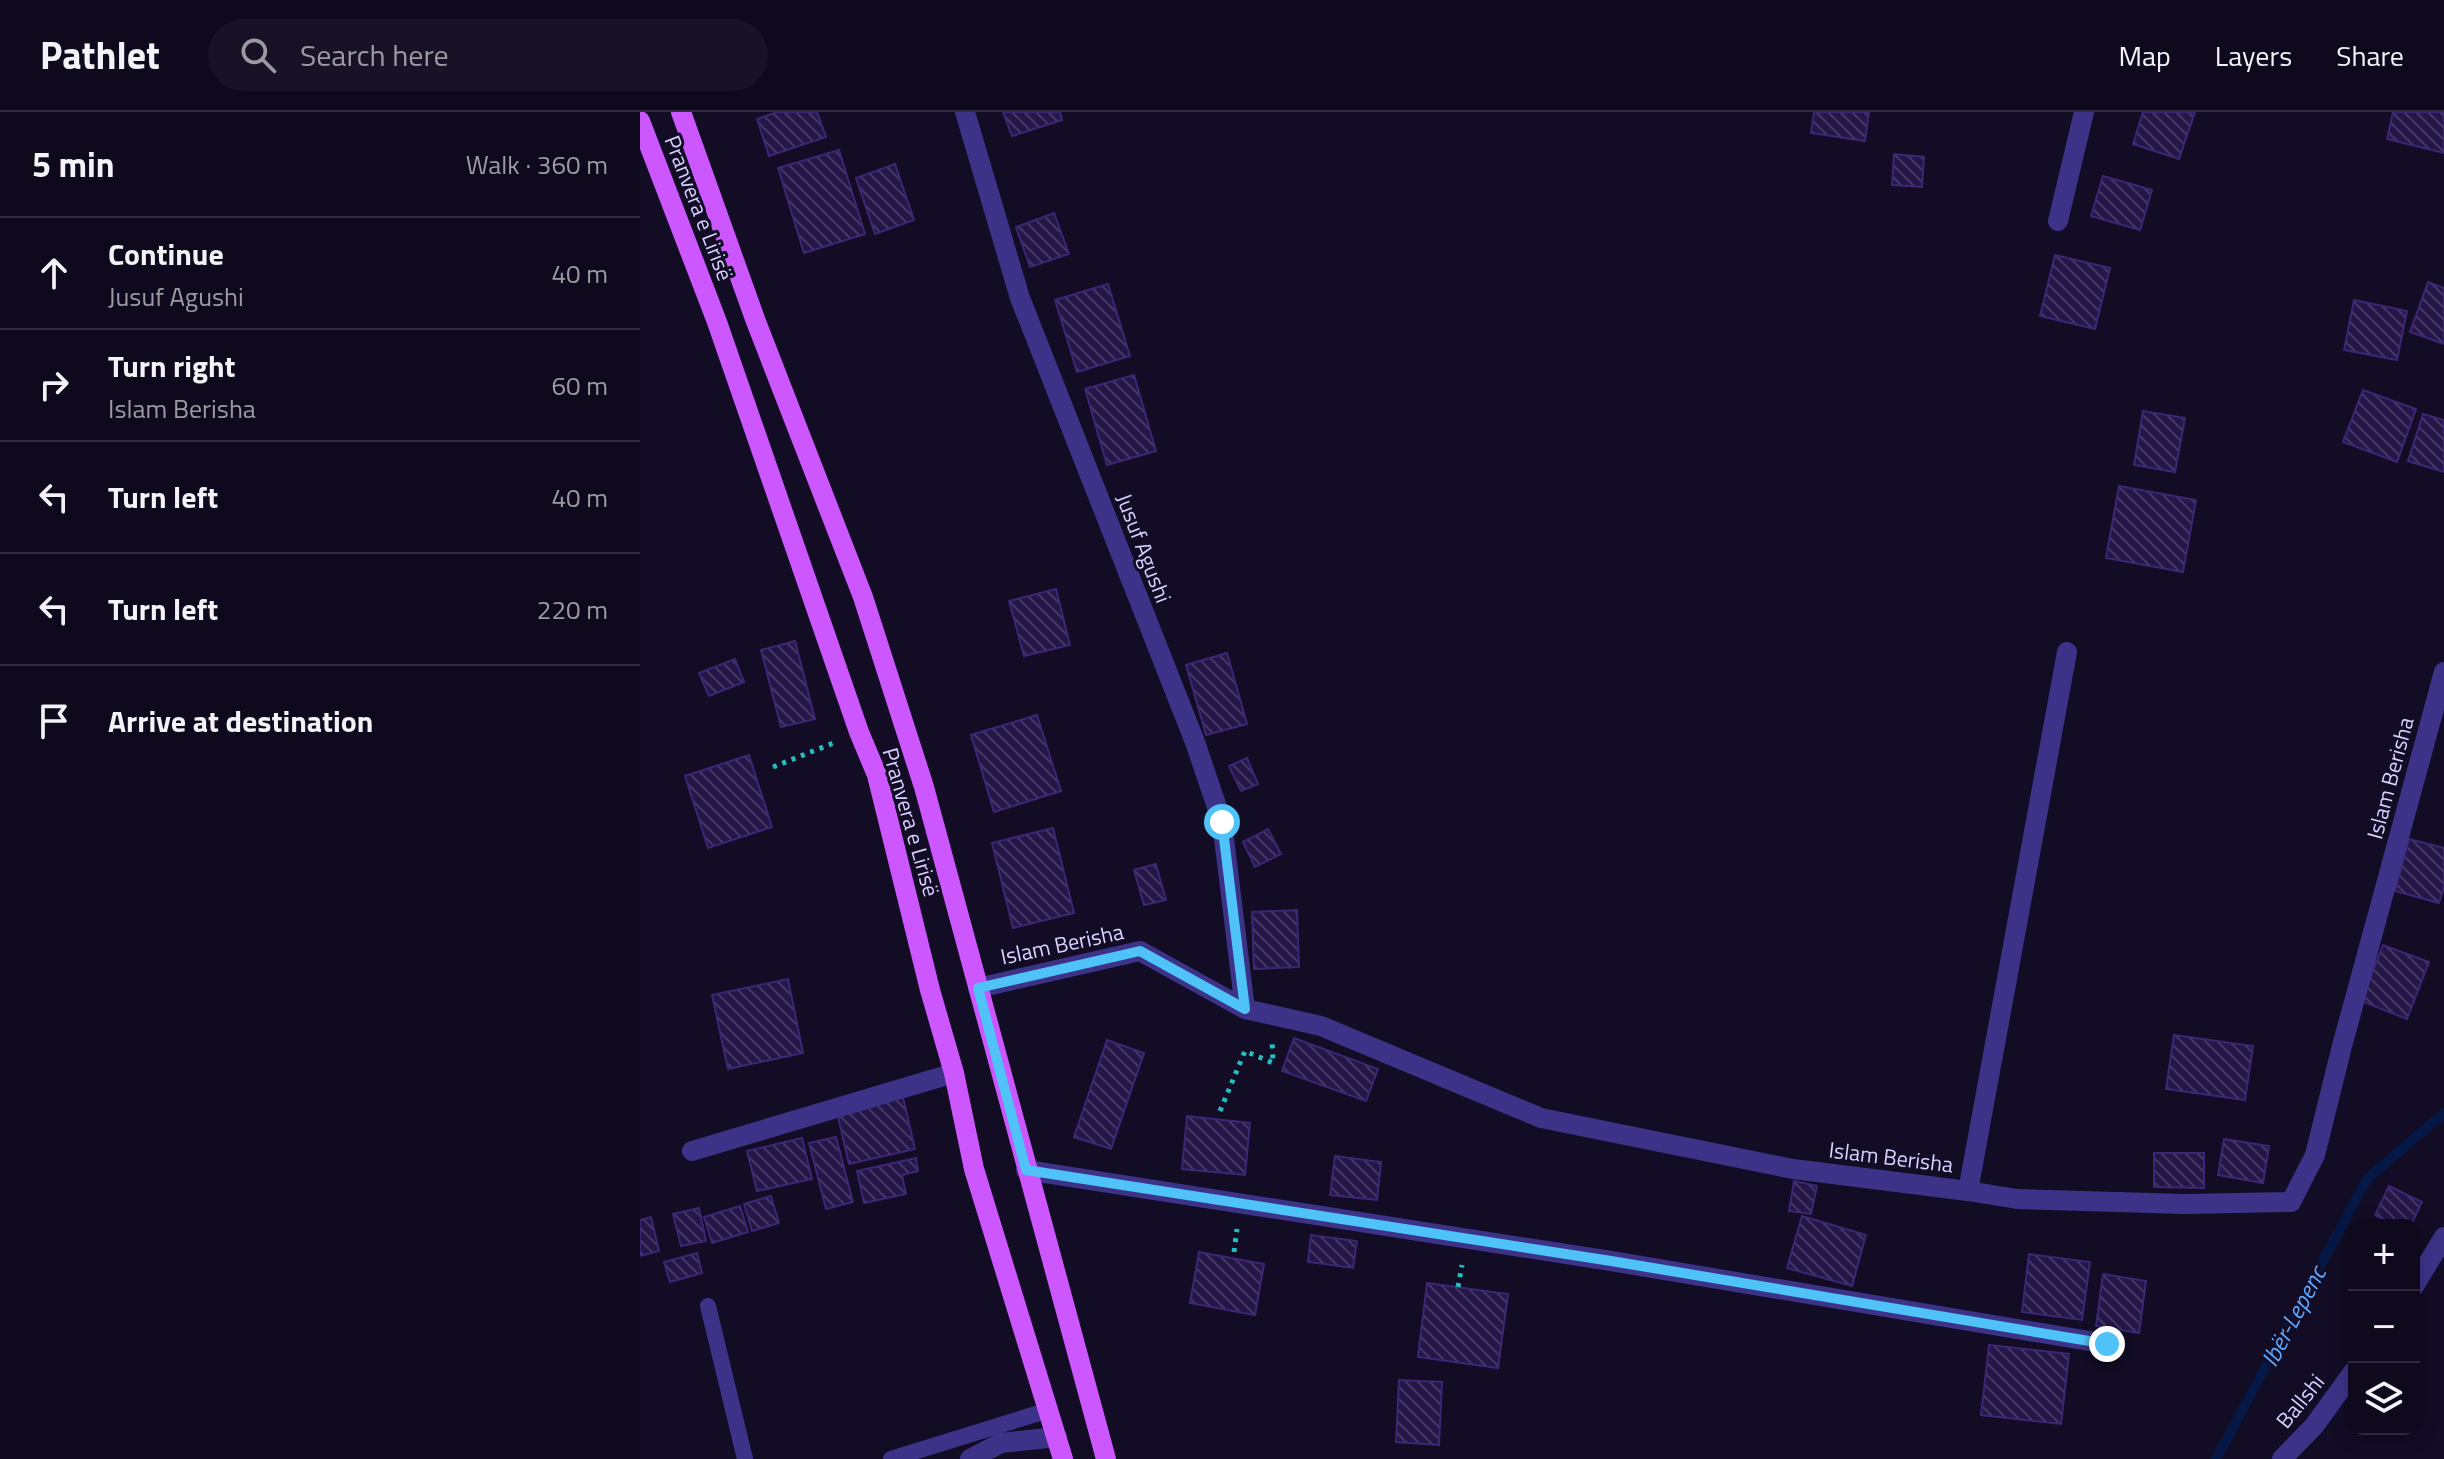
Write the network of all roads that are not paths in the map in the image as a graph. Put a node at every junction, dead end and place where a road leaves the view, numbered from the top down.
1 (681, 112) edge
2 (965, 112) edge
3 (2084, 112) edge
4 (640, 121) edge
5 (2058, 221) dead end
6 (2067, 652) dead end
7 (2444, 672) edge
8 (978, 988) junction
9 (1245, 1009) junction
10 (954, 1073) junction
11 (692, 1151) dead end
12 (1026, 1170) junction
13 (1968, 1191) junction
14 (2444, 1237) edge
15 (2420, 1276) edge
16 (708, 1306) dead end
17 (2107, 1344) dead end
18 (2348, 1379) edge
19 (1049, 1410) junction
20 (1057, 1437) junction
21 (745, 1459) edge
22 (891, 1459) edge
23 (970, 1459) edge
24 (1063, 1459) edge
25 (1106, 1459) edge
26 (2282, 1459) edge

1 - 8 main road, Pranvera e Lirisë
2 - 9 street, Jusuf Agushi
3 - 5 street
4 - 10 main road, Pranvera e Lirisë
6 - 13 street
7 - 13 street, Islam Berisha
8 - 9 street, Islam Berisha
8 - 12 main road, Pranvera e Lirisë
9 - 13 street, Islam Berisha
10 - 11 street
10 - 19 main road, Pranvera e Lirisë
12 - 17 street
12 - 25 main road, Pranvera e Lirisë
14 - 15 street
16 - 21 lane
18 - 26 street, Ballshi
19 - 20 main road, Pranvera e Lirisë
19 - 22 lane
20 - 23 street
20 - 24 main road, Pranvera e Lirisë

